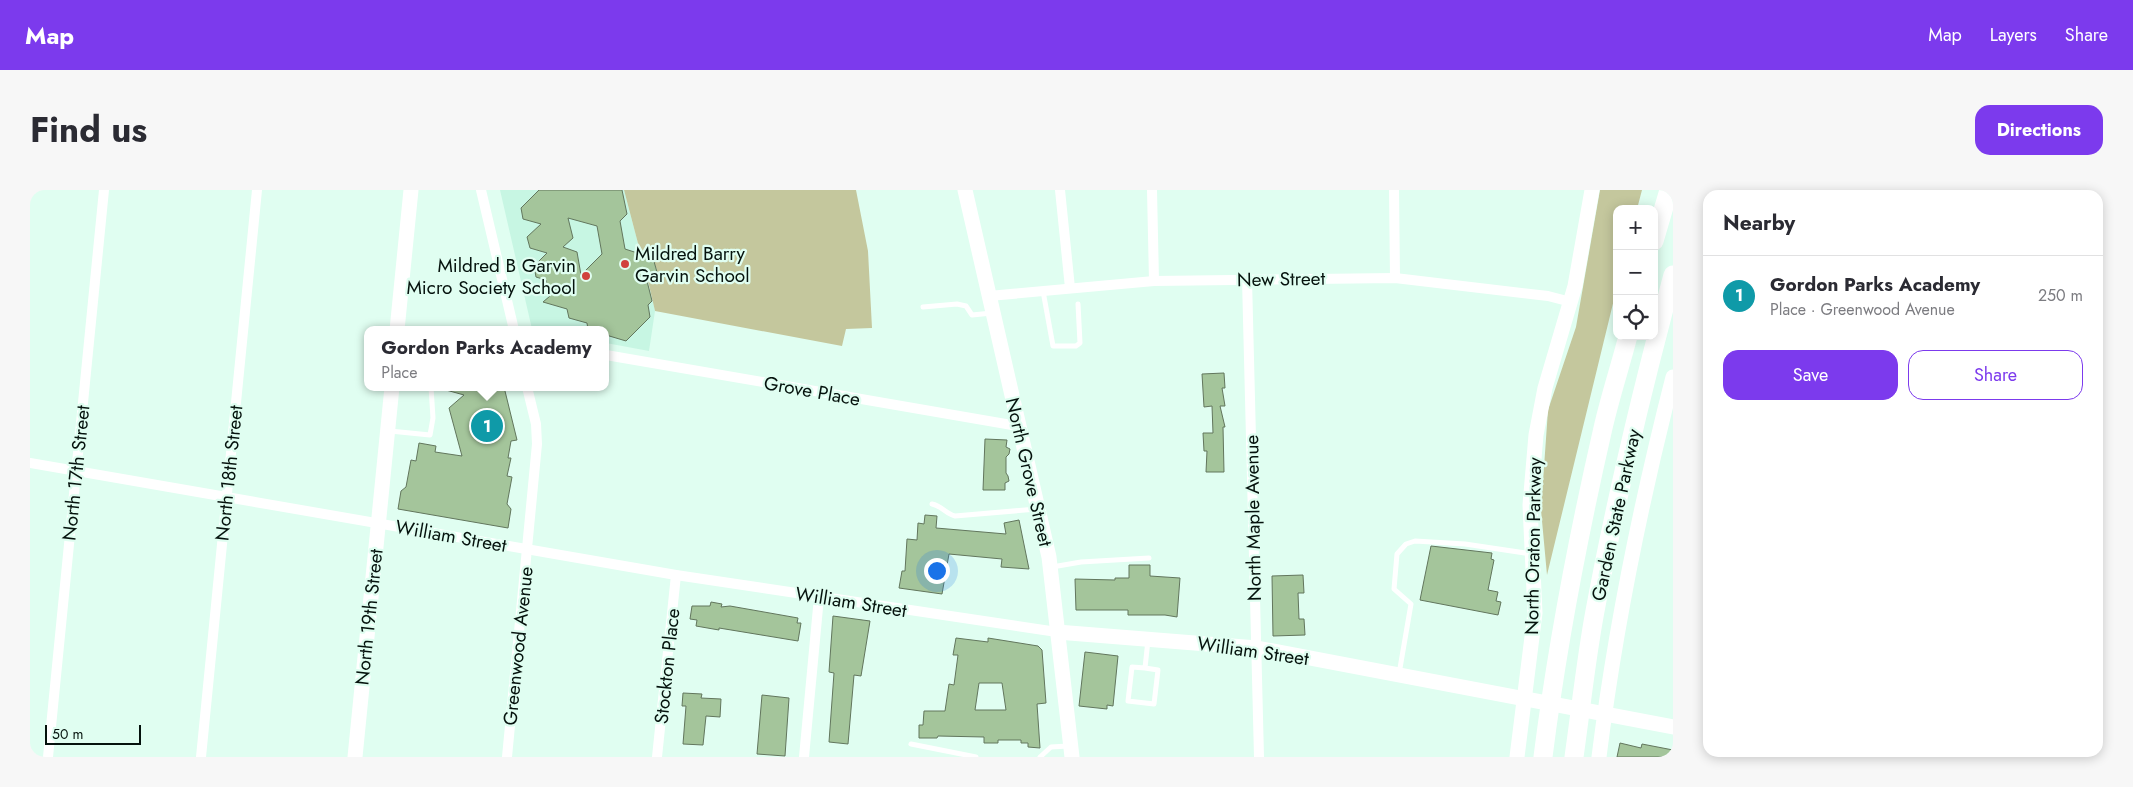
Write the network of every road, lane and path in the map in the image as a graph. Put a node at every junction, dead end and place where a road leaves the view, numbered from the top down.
1 (104, 190) edge
2 (257, 190) edge
3 (411, 190) edge
4 (481, 190) edge
5 (965, 190) edge
6 (1060, 190) edge
7 (1152, 190) edge
8 (1394, 190) edge
9 (1592, 190) edge
10 (1669, 190) edge
11 (1658, 227) edge
12 (1673, 275) edge
13 (1395, 278) junction
14 (1247, 279) junction
15 (1154, 281) junction
16 (1070, 288) junction
17 (1043, 290) junction
18 (989, 296) junction
19 (1571, 302) junction
20 (1078, 304) dead end
21 (924, 307) dead end
22 (993, 313) junction
23 (397, 326) edge
24 (513, 326) edge
25 (1627, 340) edge
26 (609, 357) edge
27 (1673, 377) edge
28 (392, 391) edge
29 (432, 391) edge
30 (528, 391) edge
31 (1018, 426) junction
32 (387, 430) junction
33 (30, 463) edge
34 (76, 471) junction
35 (227, 497) junction
36 (932, 504) dead end
37 (1038, 509) junction
38 (378, 523) junction
39 (527, 549) junction
40 (1532, 554) junction
41 (1148, 558) dead end
42 (1050, 568) junction
43 (676, 575) junction
44 (819, 597) junction
45 (1057, 632) junction
46 (1148, 640) junction
47 (1257, 648) junction
48 (1145, 668) junction
49 (1398, 676) junction
50 (1528, 701) junction
51 (1601, 714) junction
52 (1673, 727) edge
53 (910, 744) dead end
54 (1072, 751) edge
55 (48, 757) edge
56 (201, 757) edge
57 (355, 757) edge
58 (507, 757) edge
59 (657, 757) edge
60 (804, 757) edge
61 (976, 757) edge
62 (1040, 757) edge
63 (1259, 757) edge
64 (1517, 757) edge
65 (1543, 757) edge
66 (1574, 757) edge
67 (1599, 757) edge

1 - 34 street, North 17th Street
2 - 35 street, North 18th Street
3 - 23 main road
4 - 24 street
5 - 18 main road, North Grove Street
6 - 16 street
7 - 15 street
8 - 13 street
9 - 19 main road, North Oraton Parkway
10 - 11 highway
12 - 66 highway, Garden State Parkway
13 - 14 street, New Street
13 - 19 street, New Street
14 - 15 street, New Street
14 - 47 street, North Maple Avenue
15 - 16 street, New Street
16 - 17 street, New Street
17 - 18 street, New Street
17 - 20 lane
18 - 22 main road, North Grove Street
19 - 40 main road, North Oraton Parkway
21 - 22 lane
22 - 31 main road, North Grove Street
25 - 65 highway, Garden State Parkway
26 - 31 street, Grove Place
27 - 51 main road
28 - 32 main road, North 19th Street
29 - 32 lane
30 - 39 street, Greenwood Avenue
31 - 37 main road, North Grove Street
32 - 38 main road, North 19th Street
33 - 34 street, William Street
34 - 35 street, William Street
34 - 55 street, North 17th Street
35 - 38 street, William Street
35 - 56 street, North 18th Street
36 - 37 lane
37 - 42 main road, North Grove Street
38 - 39 street, William Street
38 - 57 main road, North 19th Street
39 - 43 street, William Street
39 - 58 street, Greenwood Avenue
40 - 49 lane
40 - 50 main road, North Oraton Parkway
41 - 42 lane
42 - 45 main road, North Grove Street
43 - 44 street, William Street
43 - 59 street, Stockton Place
44 - 45 street, William Street
44 - 60 street
45 - 46 main road, William Street
45 - 54 main road, North Grove Street
46 - 47 main road, William Street
46 - 48 lane
47 - 49 main road, William Street
47 - 63 street, North Maple Avenue
48 - 48 lane
49 - 50 main road, William Street
50 - 51 main road, William Street
50 - 64 main road, North Oraton Parkway
51 - 52 main road, William Street
51 - 67 main road
53 - 61 lane
54 - 62 lane

